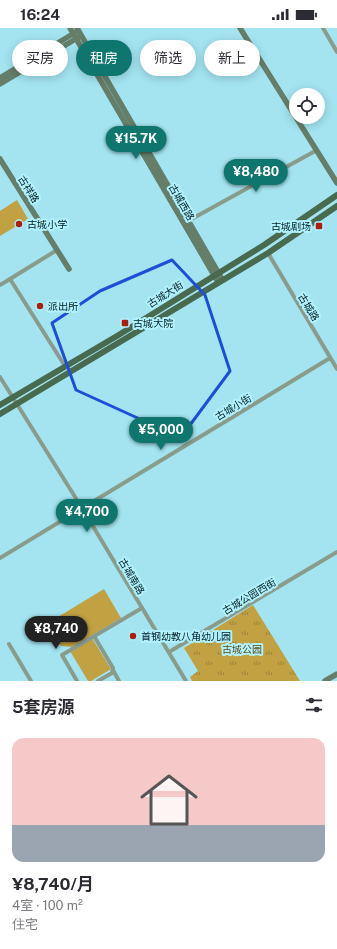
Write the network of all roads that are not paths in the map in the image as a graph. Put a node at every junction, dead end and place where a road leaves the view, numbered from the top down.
1 (240, 28) edge
2 (322, 28) edge
3 (76, 32) edge
4 (337, 52) edge
5 (0, 78) edge
6 (0, 84) edge
7 (317, 150) junction
8 (0, 159) edge
9 (337, 183) edge
10 (337, 195) edge
11 (337, 206) edge
12 (188, 221) junction
13 (57, 250) junction
14 (268, 253) junction
15 (69, 269) dead end
16 (216, 274) junction
17 (10, 279) junction
18 (220, 281) junction
19 (0, 285) edge
20 (330, 358) junction
21 (65, 366) junction
22 (337, 369) edge
23 (0, 377) edge
24 (12, 398) junction
25 (16, 404) junction
26 (0, 405) edge
27 (0, 414) edge
28 (82, 508) junction
29 (337, 552) edge
30 (0, 556) edge
31 (142, 608) junction
32 (94, 636) junction
33 (9, 644) dead end
34 (169, 652) junction
35 (113, 670) junction
36 (337, 674) edge
37 (31, 681) edge
38 (77, 681) edge
39 (98, 681) edge
40 (119, 681) edge
41 (186, 681) edge
42 (325, 681) edge

1 - 7 main road
2 - 4 street
3 - 5 main road
3 - 6 main road
3 - 12 main road, 古城西路
3 - 16 main road, 古城西路
7 - 9 main road
7 - 12 street
8 - 13 main road, 古祥路
10 - 16 main road, 古城大街
11 - 14 main road, 古城大街
12 - 16 main road, 古城西路
13 - 15 main road, 古祥路
13 - 17 street
14 - 18 main road, 古城大街
14 - 20 street, 古城路
16 - 18 main road, 古城西路
16 - 21 main road, 古城大街
17 - 19 street
17 - 21 street
18 - 25 main road, 古城大街
20 - 22 street, 古城路
20 - 28 street, 古城小街
21 - 24 main road, 古城大街
23 - 24 street, 古城南路
24 - 25 street, 古城南路
24 - 26 main road, 古城大街
25 - 27 main road, 古城大街
25 - 28 street, 古城南路
28 - 30 street, 古城小街
28 - 31 street, 古城南路
29 - 34 street, 古城公园西街
31 - 32 street
31 - 34 street, 古城南路
32 - 35 street
32 - 38 street
33 - 37 street
34 - 41 street, 古城南路
35 - 39 street
35 - 40 street
36 - 42 main road

